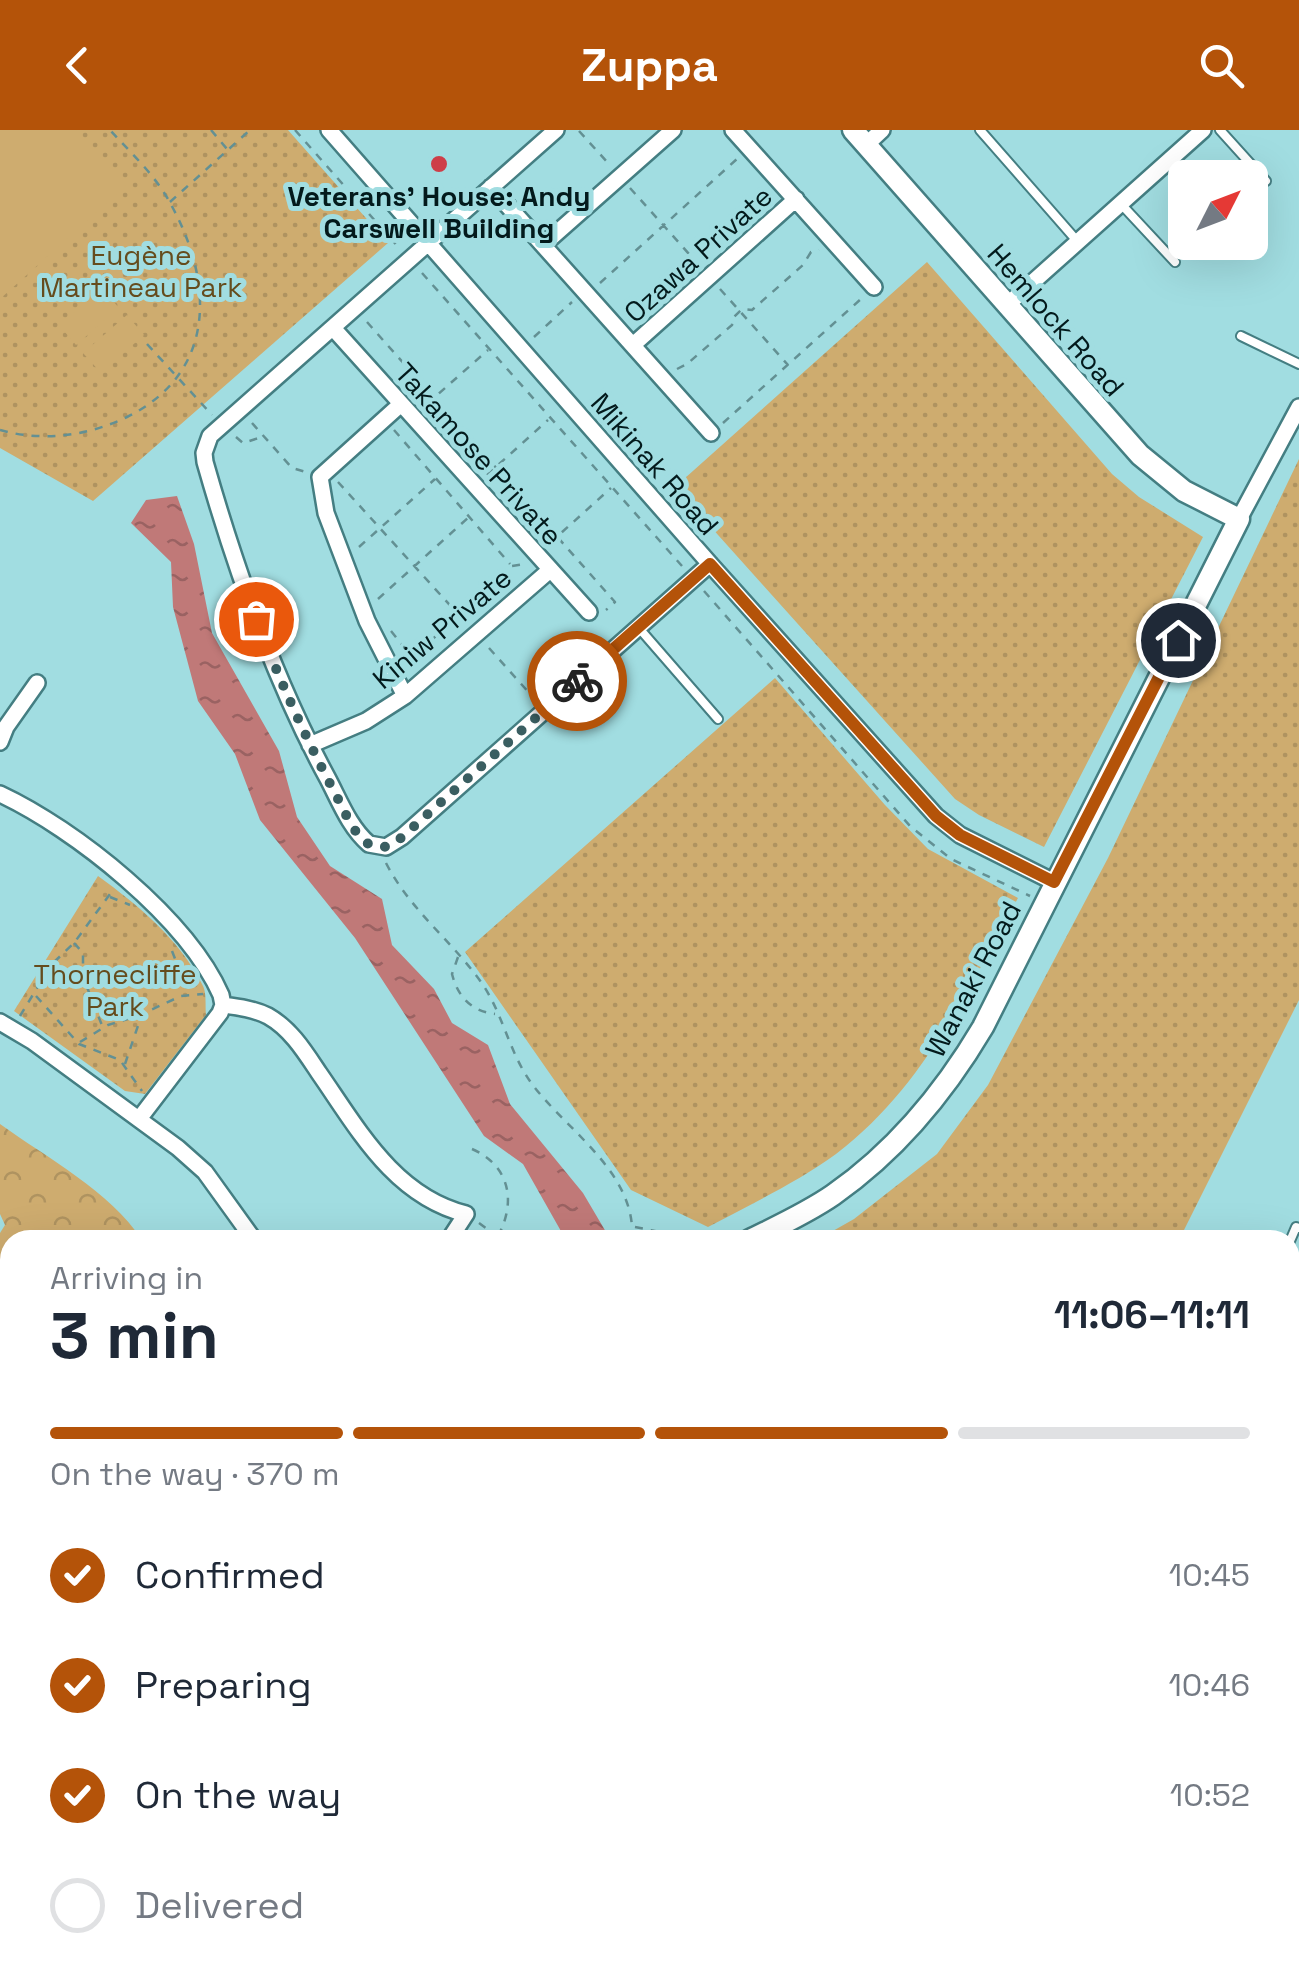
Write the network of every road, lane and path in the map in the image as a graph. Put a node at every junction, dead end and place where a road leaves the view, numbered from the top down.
1 (110, 130) edge
2 (211, 130) edge
3 (250, 130) edge
4 (295, 130) edge
5 (329, 130) edge
6 (556, 130) edge
7 (673, 130) edge
8 (733, 130) edge
9 (882, 130) edge
10 (980, 130) edge
11 (1203, 130) edge
12 (1220, 130) edge
13 (580, 131) edge
14 (859, 138) edge
15 (749, 148) junction
16 (228, 150) junction
17 (1247, 160) edge
18 (620, 177) junction
19 (491, 187) junction
20 (796, 199) junction
21 (170, 202) junction
22 (1121, 204) junction
23 (664, 226) junction
24 (1078, 242) junction
25 (429, 244) junction
26 (544, 246) junction
27 (825, 251) dead end
28 (410, 260) junction
29 (1174, 262) dead end
30 (710, 277) junction
31 (874, 287) joint
32 (586, 293) junction
33 (1006, 306) junction
34 (740, 311) junction
35 (366, 320) dead end
36 (333, 328) junction
37 (534, 336) dead end
38 (1241, 336) dead end
39 (147, 344) dead end
40 (633, 345) junction
41 (489, 348) junction
42 (1299, 364) edge
43 (788, 366) junction
44 (674, 376) dead end
45 (179, 378) junction
46 (434, 398) junction
47 (1299, 407) edge
48 (407, 411) junction
49 (213, 416) dead end
50 (550, 418) junction
51 (252, 423) dead end
52 (393, 429) dead end
53 (0, 430) edge
54 (711, 433) joint
55 (236, 436) dead end
56 (264, 436) junction
57 (496, 467) junction
58 (320, 477) junction
59 (436, 478) junction
60 (475, 486) junction
61 (612, 487) junction
62 (470, 516) junction
63 (1239, 520) junction
64 (380, 527) junction
65 (558, 536) junction
66 (343, 555) junction
67 (537, 555) junction
68 (710, 564) junction
69 (416, 566) junction
70 (512, 566) junction
71 (550, 570) junction
72 (694, 579) junction
73 (371, 605) dead end
74 (588, 612) joint
75 (459, 614) junction
76 (638, 628) junction
77 (477, 634) junction
78 (38, 682) dead end
79 (402, 690) junction
80 (531, 696) dead end
81 (718, 719) dead end
82 (0, 742) edge
83 (310, 745) junction
84 (0, 794) edge
85 (386, 847) junction
86 (122, 877) junction
87 (1047, 878) junction
88 (108, 896) junction
89 (141, 910) dead end
90 (74, 943) junction
91 (171, 949) dead end
92 (459, 956) junction
93 (218, 988) junction
94 (35, 995) junction
95 (189, 995) junction
96 (223, 1004) junction
97 (142, 1014) junction
98 (498, 1014) junction
99 (6, 1025) edge
100 (104, 1028) junction
101 (78, 1044) junction
102 (124, 1065) junction
103 (150, 1105) junction
104 (139, 1119) junction
105 (472, 1148) dead end
106 (466, 1214) junction
107 (633, 1226) junction
108 (247, 1230) edge
109 (456, 1230) edge
110 (489, 1230) edge
111 (501, 1230) edge
112 (633, 1230) edge
113 (651, 1230) edge
114 (757, 1230) edge

1 - 21 path
2 - 16 path
3 - 16 path
4 - 28 path
5 - 25 street, Mikinak Road
6 - 19 street
7 - 18 street
8 - 15 street
9 - 14 street
10 - 24 lane
11 - 22 street
12 - 17 lane
13 - 18 path
14 - 33 street, Hemlock Road
15 - 20 street
15 - 23 path
16 - 21 path
18 - 23 path
18 - 26 street
19 - 25 street
19 - 26 street
20 - 30 street, Ozawa Private
20 - 31 street
21 - 45 path
22 - 24 street
22 - 29 lane
23 - 30 path
23 - 32 path
24 - 33 street
25 - 28 street
25 - 68 street, Mikinak Road
26 - 32 street
27 - 34 path
28 - 36 street
28 - 41 path
30 - 34 path
30 - 40 street, Ozawa Private
31 - 43 path
32 - 37 path
32 - 40 street
33 - 63 street, Hemlock Road
34 - 43 path
34 - 44 path
35 - 46 path
36 - 48 street, Takamose Private
36 - 83 street
38 - 42 lane
39 - 45 path
40 - 54 street
41 - 46 path
41 - 50 path
43 - 54 path
45 - 49 path
45 - 53 path
46 - 48 path
46 - 57 path
47 - 63 street, Wanaki Road
48 - 58 street
48 - 60 street, Takamose Private
50 - 57 path
50 - 61 path
51 - 56 path
52 - 59 path
55 - 56 path
56 - 58 path
57 - 60 path
57 - 65 path
58 - 64 path
58 - 66 street
59 - 62 path
59 - 64 path
60 - 67 street, Takamose Private
61 - 65 path
61 - 72 path
62 - 69 path
62 - 70 path
63 - 87 street, Wanaki Road
64 - 66 path
64 - 69 path
65 - 67 path
65 - 74 path
66 - 79 street
67 - 70 path
67 - 71 street, Takamose Private
68 - 72 street
68 - 87 street, Mikinak Road
69 - 73 path
69 - 75 path
70 - 75 path
71 - 74 street, Takamose Private
71 - 77 street, Kiniw Private
72 - 76 street
72 - 87 path
75 - 77 path
75 - 79 path
76 - 81 lane
76 - 85 street
77 - 79 street, Kiniw Private
77 - 80 path
78 - 82 street
79 - 83 street, Kiniw Private
83 - 85 street
84 - 86 street
85 - 92 path
86 - 88 path
86 - 93 street
87 - 114 street, Wanaki Road
88 - 89 path
88 - 90 path
90 - 94 path
90 - 100 path
91 - 95 path
92 - 98 path
92 - 98 path
93 - 95 path
93 - 96 street
94 - 99 path
94 - 101 path
95 - 97 path
96 - 103 street
96 - 106 street
97 - 100 path
97 - 102 path
98 - 107 path
99 - 104 street
100 - 101 path
101 - 102 path
102 - 103 path
103 - 104 street
104 - 108 street
105 - 111 path
106 - 109 street
106 - 110 path
107 - 112 path
107 - 113 path

